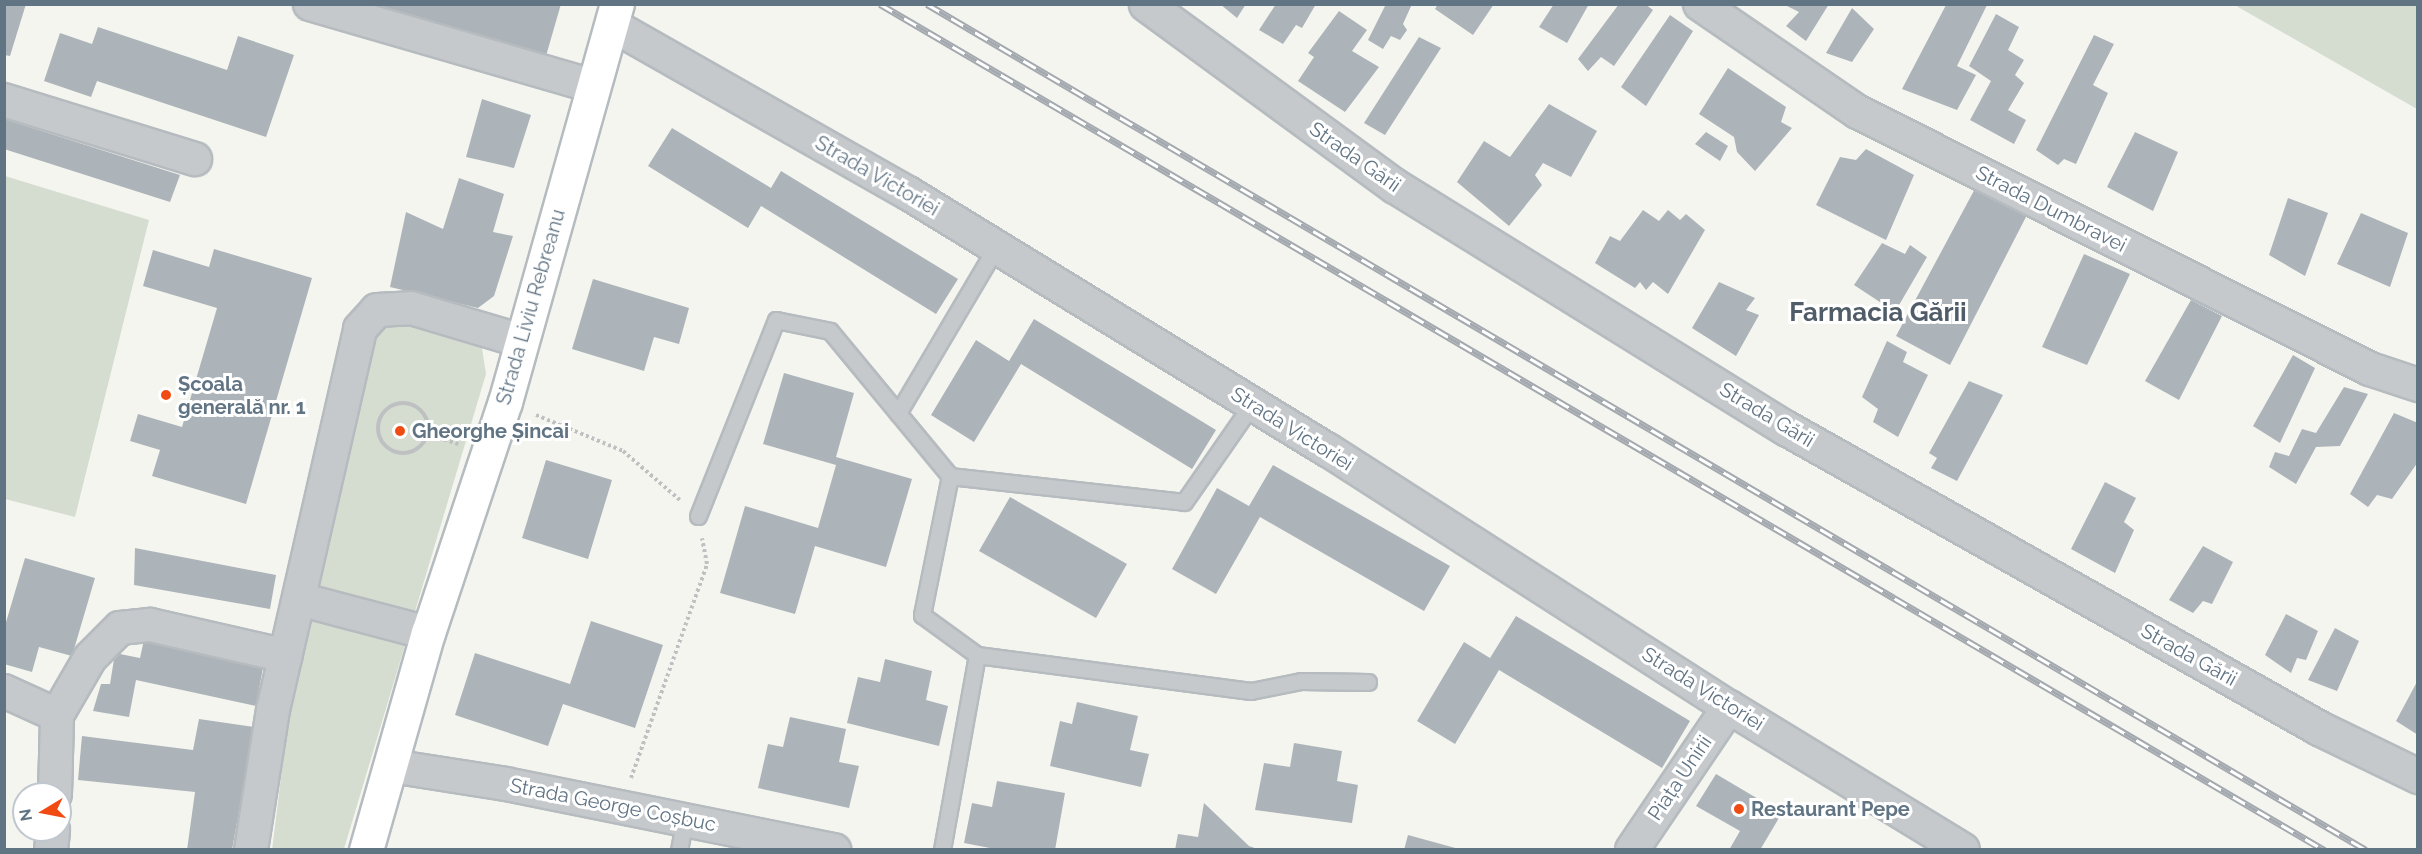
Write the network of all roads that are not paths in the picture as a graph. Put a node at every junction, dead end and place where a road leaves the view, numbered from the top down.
1 (310, 4) edge
2 (1146, 4) edge
3 (1700, 4) edge
4 (614, 14) edge
5 (592, 87) junction
6 (4, 100) edge
7 (195, 159) dead end
8 (996, 247) junction
9 (522, 341) junction
10 (2418, 385) edge
11 (1252, 404) junction
12 (898, 413) junction
13 (950, 476) junction
14 (698, 516) road end
15 (299, 599) junction
16 (428, 633) junction
17 (977, 655) junction
18 (286, 656) junction
19 (1368, 682) dead end
20 (4, 691) edge
21 (1729, 707) junction
22 (57, 715) junction
23 (391, 766) junction
24 (2418, 776) edge
25 (55, 782) edge
26 (682, 835) edge
27 (251, 849) edge
28 (366, 849) edge
29 (834, 849) edge
30 (942, 849) edge
31 (1632, 849) edge
32 (1963, 849) edge

1 - 5 street
2 - 24 street, Strada Gării
3 - 10 street, Strada Dumbravei
4 - 5 main road, Strada Liviu Rebreanu
4 - 8 street, Strada Victoriei
5 - 9 main road, Strada Liviu Rebreanu
6 - 7 street
8 - 11 street, Strada Victoriei
8 - 12 lane
9 - 15 street
9 - 16 main road, Strada Liviu Rebreanu
11 - 13 lane
11 - 21 street, Strada Victoriei
12 - 13 lane
12 - 14 lane
13 - 17 lane
15 - 16 street
15 - 18 street
16 - 23 main road, Strada Liviu Rebreanu
17 - 19 lane
17 - 30 lane
18 - 22 street
18 - 27 street
20 - 22 street
21 - 31 street, Piața Unirii
21 - 32 street, Strada Victoriei
22 - 25 street
23 - 26 street, Strada George Coșbuc
23 - 28 main road, Strada Liviu Rebreanu
26 - 29 street, Strada George Coșbuc

